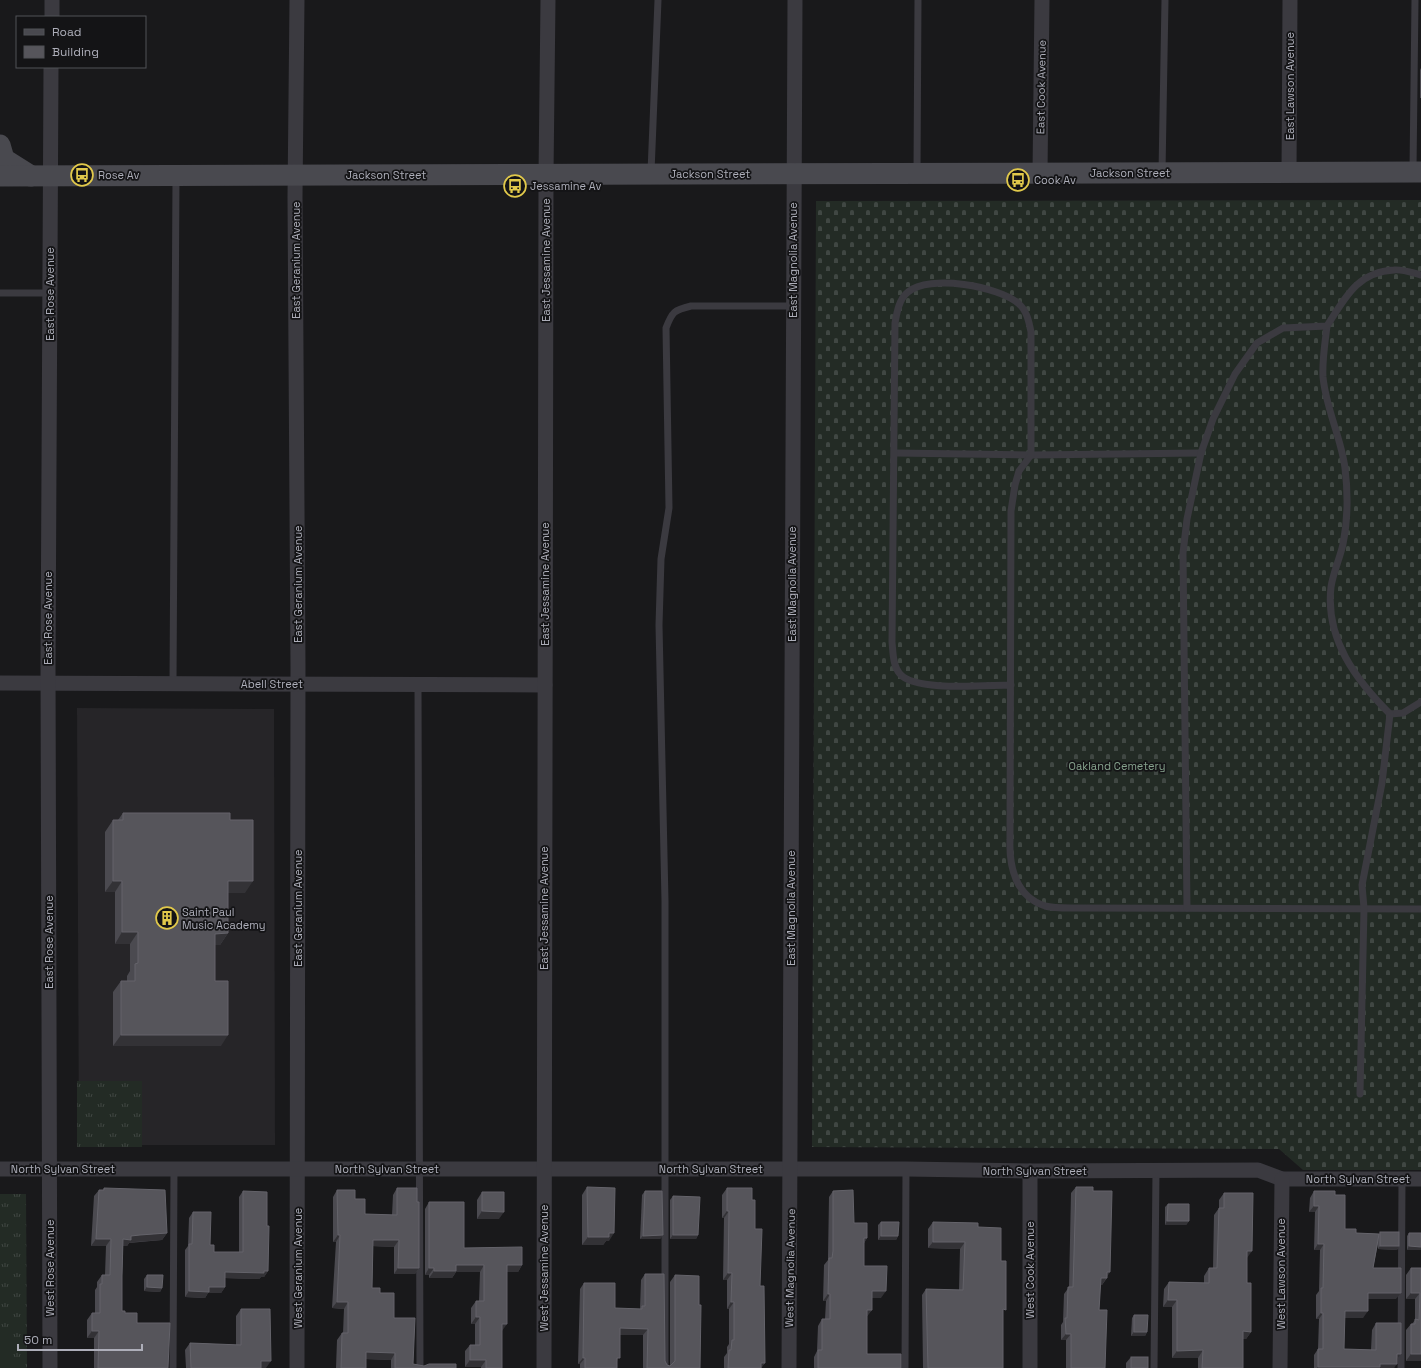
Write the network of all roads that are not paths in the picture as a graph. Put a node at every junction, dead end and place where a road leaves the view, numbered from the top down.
1 (52, 0) edge
2 (297, 0) edge
3 (548, 0) edge
4 (658, 0) edge
5 (796, 0) edge
6 (918, 0) edge
7 (1042, 0) edge
8 (1165, 0) edge
9 (1290, 0) edge
10 (1416, 0) edge
11 (52, 16) edge
12 (51, 68) edge
13 (0, 145) edge
14 (1417, 172) edge
15 (1040, 173) junction
16 (1162, 173) junction
17 (1289, 173) junction
18 (546, 174) junction
19 (651, 174) junction
20 (794, 174) junction
21 (917, 174) junction
22 (295, 175) junction
23 (0, 176) edge
24 (41, 176) junction
25 (176, 176) junction
26 (1421, 275) edge
27 (0, 293) edge
28 (50, 293) junction
29 (793, 306) junction
30 (1327, 326) junction
31 (895, 453) junction
32 (1201, 453) junction
33 (1031, 454) junction
34 (0, 683) edge
35 (48, 683) junction
36 (173, 684) junction
37 (298, 684) junction
38 (418, 684) junction
39 (545, 685) junction
40 (1010, 685) junction
41 (1421, 702) edge
42 (1390, 714) junction
43 (1187, 908) junction
44 (1364, 908) junction
45 (1421, 909) edge
46 (1360, 1094) dead end
47 (0, 1169) edge
48 (50, 1169) junction
49 (174, 1169) junction
50 (298, 1169) junction
51 (421, 1169) junction
52 (544, 1169) junction
53 (665, 1169) junction
54 (790, 1169) junction
55 (906, 1169) junction
56 (1030, 1171) junction
57 (1156, 1171) junction
58 (1282, 1179) junction
59 (1402, 1179) junction
60 (1421, 1179) edge
61 (50, 1368) edge
62 (173, 1368) edge
63 (297, 1368) edge
64 (420, 1368) edge
65 (544, 1368) edge
66 (665, 1368) edge
67 (788, 1368) edge
68 (905, 1368) edge
69 (1030, 1368) edge
70 (1154, 1368) edge
71 (1280, 1368) edge
72 (1401, 1368) edge

1 - 11 street
2 - 22 street, East Geranium Avenue
3 - 18 street, East Jessamine Avenue
4 - 19 lane
5 - 20 street, East Magnolia Avenue
6 - 21 lane
7 - 15 street, East Cook Avenue
8 - 16 lane
9 - 17 street, East Lawson Avenue
10 - 14 lane
12 - 24 street, East Rose Avenue
13 - 24 street
14 - 17 street, Jackson Street
15 - 16 street, Jackson Street
15 - 21 street, Jackson Street
16 - 17 street, Jackson Street
18 - 19 street, Jackson Street
18 - 22 street, Jackson Street
18 - 39 street, East Jessamine Avenue
19 - 20 street, Jackson Street
20 - 21 street, Jackson Street
20 - 29 street, East Magnolia Avenue
22 - 25 street, Jackson Street
22 - 37 street, East Geranium Avenue
23 - 24 street, Jackson Street
24 - 25 street, Jackson Street
24 - 28 street, East Rose Avenue
25 - 36 lane
26 - 30 lane
27 - 28 lane
28 - 35 street, East Rose Avenue
29 - 53 lane
29 - 54 street, East Magnolia Avenue
30 - 32 lane
30 - 42 lane
31 - 33 lane
31 - 33 lane
31 - 40 lane
32 - 33 lane
32 - 43 lane
33 - 40 lane
34 - 35 street, Abell Street
35 - 36 street, Abell Street
35 - 48 street, East Rose Avenue
36 - 37 street, Abell Street
37 - 38 street, Abell Street
37 - 50 street, East Geranium Avenue
38 - 39 street, Abell Street
38 - 51 lane
39 - 52 street, East Jessamine Avenue
40 - 43 lane
41 - 42 lane
42 - 44 lane
43 - 44 lane
44 - 45 lane
44 - 46 lane
47 - 48 street, North Sylvan Street
48 - 49 street, North Sylvan Street
48 - 61 street, West Rose Avenue
49 - 50 street, North Sylvan Street
49 - 62 lane
50 - 51 street, North Sylvan Street
50 - 63 street, West Geranium Avenue
51 - 52 street, North Sylvan Street
51 - 64 lane
52 - 53 street, North Sylvan Street
52 - 65 street, West Jessamine Avenue
53 - 54 street, North Sylvan Street
53 - 66 lane
54 - 55 street, North Sylvan Street
54 - 67 street, West Magnolia Avenue
55 - 56 street, North Sylvan Street
55 - 68 lane
56 - 57 street, North Sylvan Street
56 - 69 street, West Cook Avenue
57 - 58 street, North Sylvan Street
57 - 70 lane
58 - 59 street, North Sylvan Street
58 - 71 street, West Lawson Avenue
59 - 60 street, North Sylvan Street
59 - 72 lane

